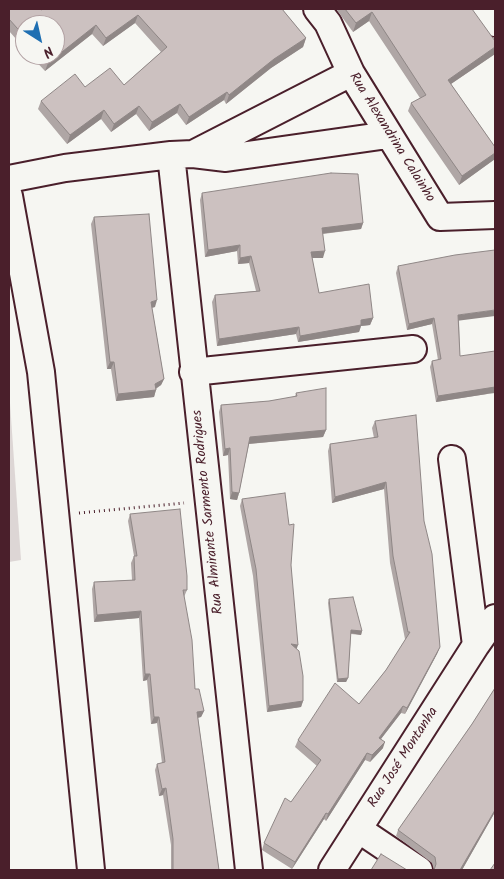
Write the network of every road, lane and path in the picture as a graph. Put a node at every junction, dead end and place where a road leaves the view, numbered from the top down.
1 (317, 9) edge
2 (486, 9) edge
3 (495, 22) edge
4 (351, 73) junction
5 (388, 135) junction
6 (182, 154) junction
7 (9, 179) edge
8 (9, 196) edge
9 (495, 215) edge
10 (413, 349) dead end
11 (193, 372) junction
12 (452, 460) dead end
13 (208, 501) junction
14 (55, 515) junction
15 (495, 618) edge
16 (476, 645) junction
17 (358, 830) junction
18 (91, 870) edge
19 (249, 870) edge
20 (332, 870) edge
21 (419, 870) edge

1 - 4 street, Rua Alexandrina Calainho
2 - 3 main road
4 - 5 street, Rua Alexandrina Calainho
4 - 6 street
5 - 6 street
5 - 9 street, Rua Alexandrina Calainho
6 - 7 street
6 - 11 street, Rua Almirante Sarmento Rodrigues
8 - 14 street
10 - 11 street
11 - 13 street, Rua Almirante Sarmento Rodrigues
12 - 16 street
13 - 14 path
13 - 19 street, Rua Almirante Sarmento Rodrigues
14 - 18 street
15 - 16 street, Rua José Montanha
16 - 17 street, Rua José Montanha
17 - 20 street, Rua José Montanha
17 - 21 street

